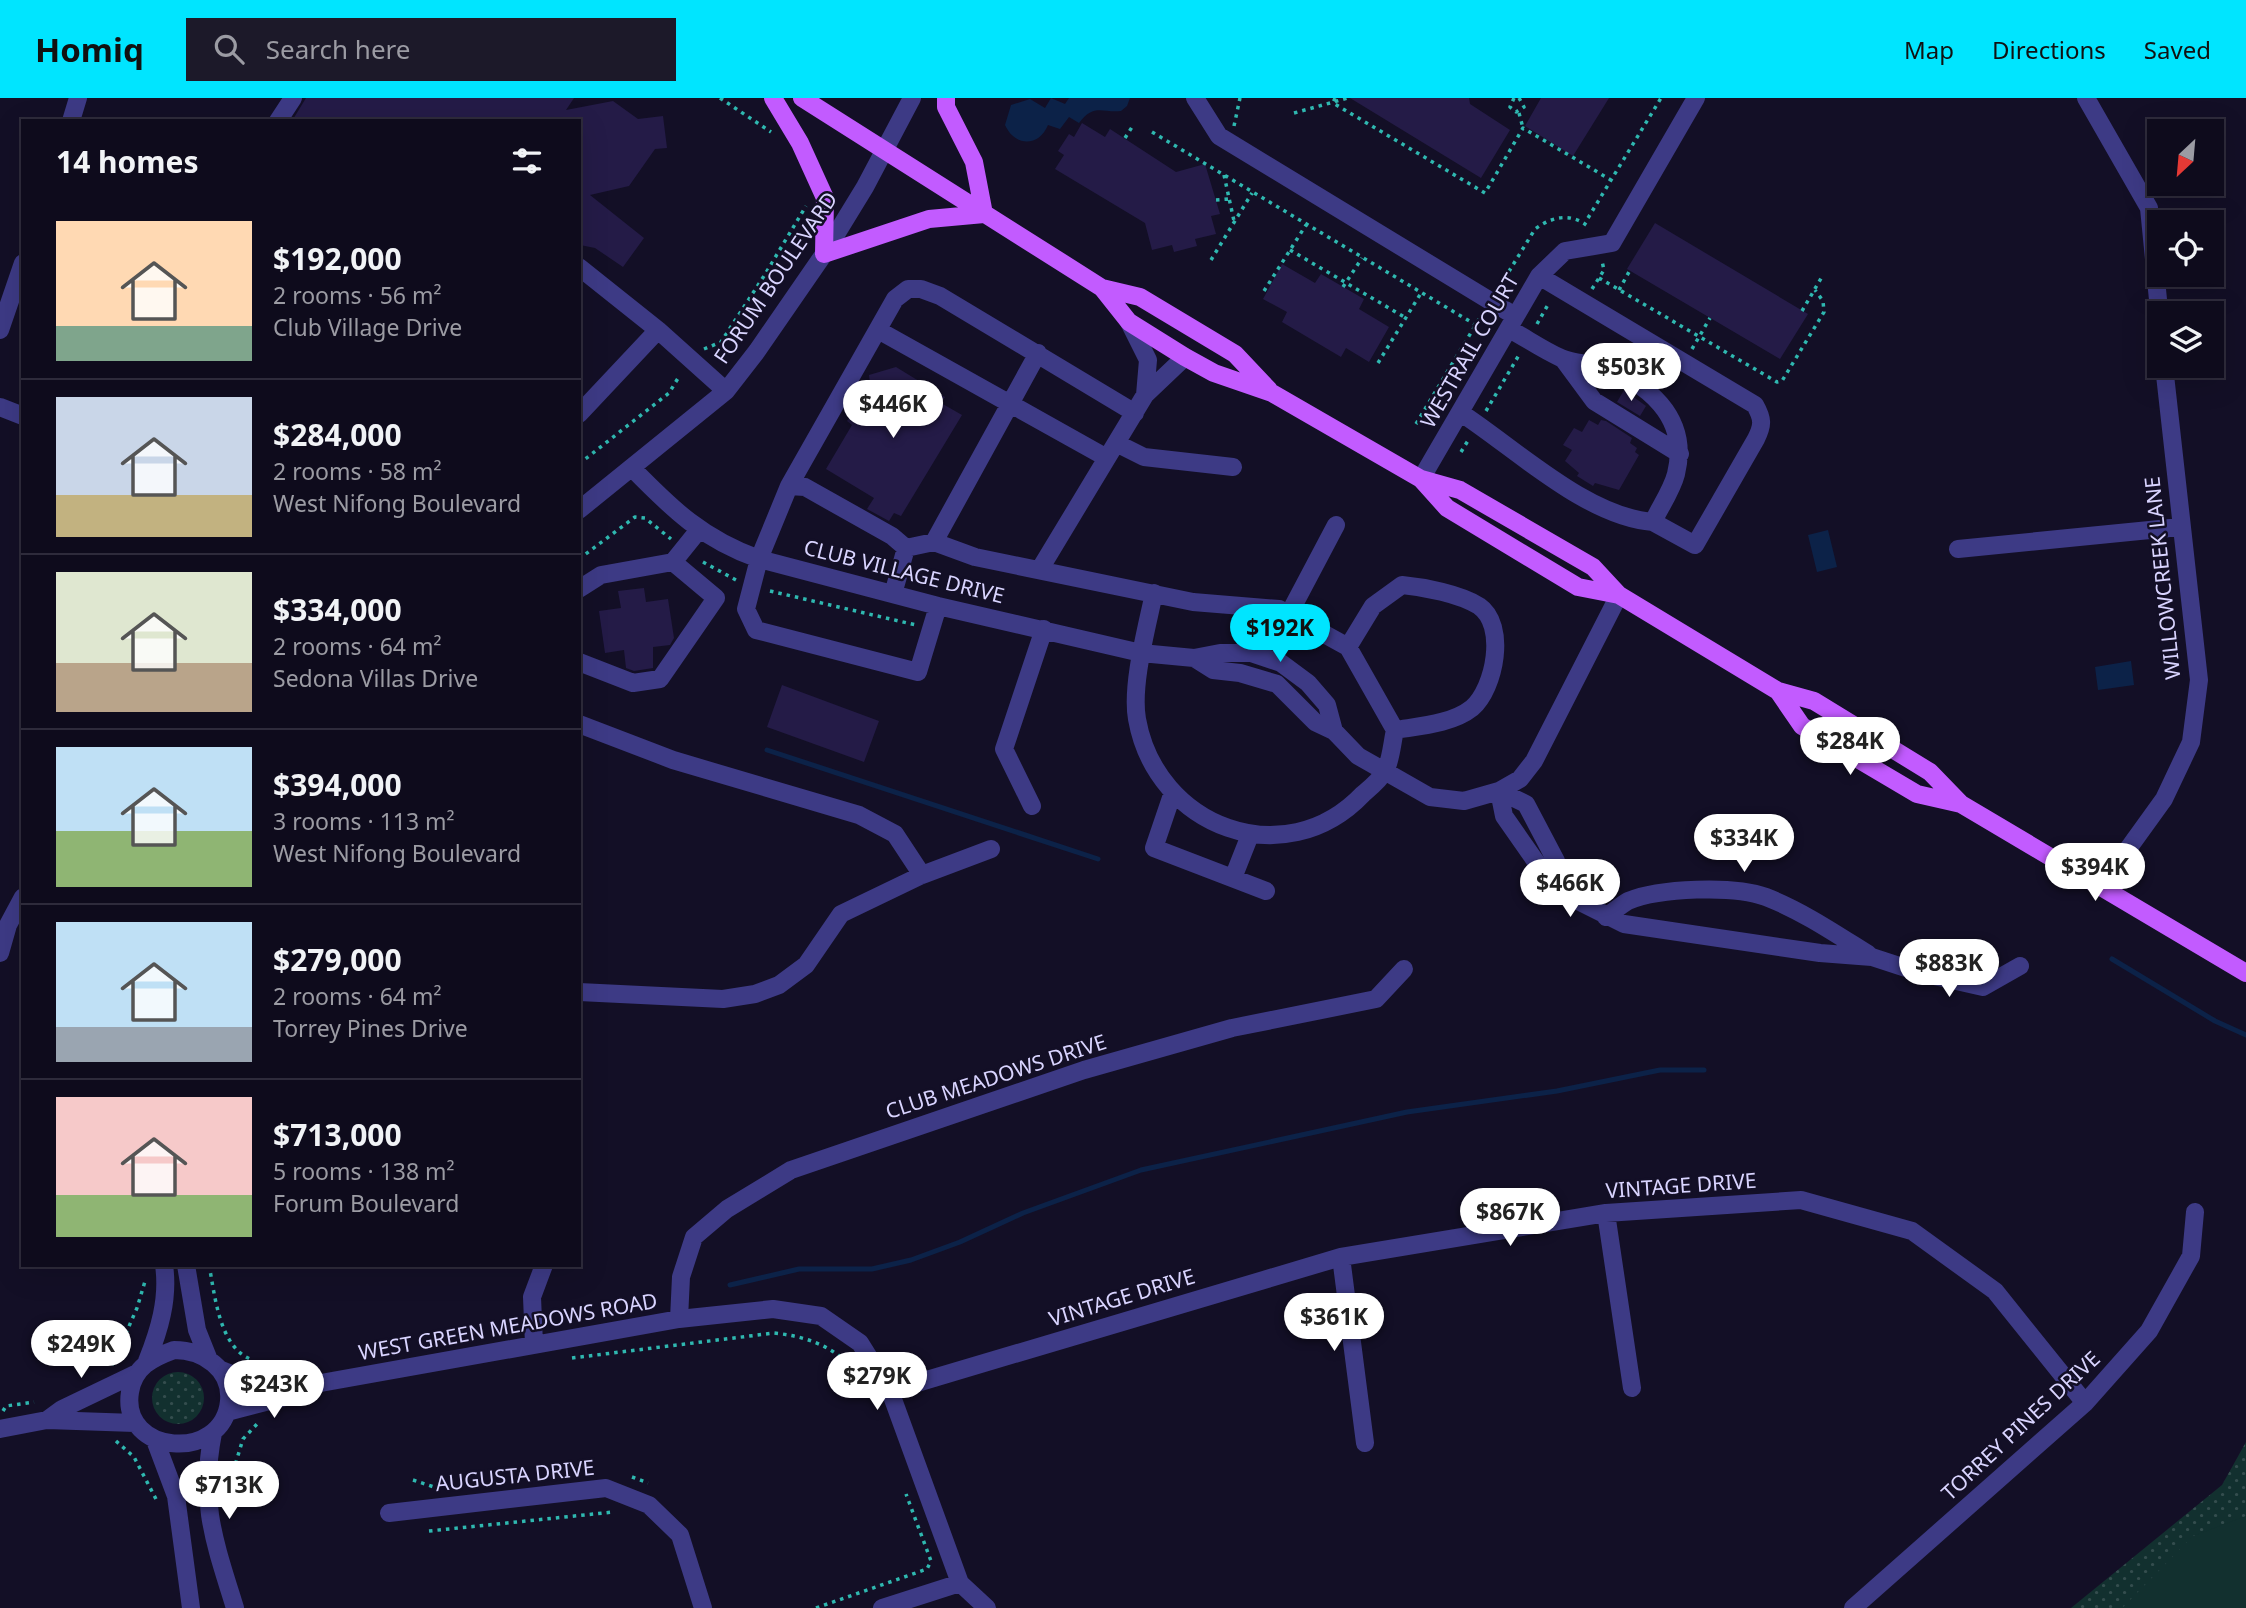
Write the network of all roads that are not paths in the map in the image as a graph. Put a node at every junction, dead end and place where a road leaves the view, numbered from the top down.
1 (78, 98) edge
2 (293, 98) edge
3 (773, 98) edge
4 (802, 98) edge
5 (912, 98) edge
6 (947, 98) edge
7 (1195, 98) edge
8 (1696, 98) edge
9 (2086, 98) edge
10 (72, 119) edge
11 (279, 119) edge
12 (884, 152) junction
13 (984, 214) junction
14 (824, 254) junction
15 (21, 269) edge
16 (581, 269) edge
17 (1539, 276) junction
18 (1102, 288) junction
19 (2158, 301) edge
20 (1129, 322) junction
21 (1512, 322) junction
22 (658, 330) junction
23 (878, 330) junction
24 (0, 331) edge
25 (1038, 353) junction
26 (1185, 357) junction
27 (1563, 359) junction
28 (2165, 378) edge
29 (726, 391) junction
30 (1272, 393) junction
31 (1145, 395) junction
32 (1011, 402) junction
33 (0, 407) edge
34 (581, 412) edge
35 (1135, 413) junction
36 (1461, 413) junction
37 (21, 415) edge
38 (1116, 443) junction
39 (1680, 454) junction
40 (1107, 458) junction
41 (1233, 467) dead end
42 (632, 468) junction
43 (1421, 479) junction
44 (789, 486) junction
45 (581, 508) edge
46 (1653, 522) junction
47 (1336, 525) dead end
48 (2180, 527) junction
49 (698, 531) junction
50 (934, 542) junction
51 (906, 548) junction
52 (1958, 549) dead end
53 (759, 559) junction
54 (673, 562) junction
55 (1040, 569) junction
56 (581, 588) edge
57 (1154, 593) junction
58 (893, 594) junction
59 (1619, 595) junction
60 (716, 598) junction
61 (938, 606) junction
62 (746, 609) junction
63 (1289, 614) junction
64 (1044, 629) junction
65 (1348, 647) junction
66 (1141, 653) junction
67 (581, 663) edge
68 (1778, 691) junction
69 (581, 725) edge
70 (1395, 730) junction
71 (1385, 771) junction
72 (1499, 791) junction
73 (1173, 792) junction
74 (1961, 804) junction
75 (1032, 806) dead end
76 (1250, 835) junction
77 (991, 849) dead end
78 (922, 875) junction
79 (1233, 878) junction
80 (2102, 886) junction
81 (1266, 891) dead end
82 (21, 901) edge
83 (1606, 917) junction
84 (0, 953) edge
85 (1872, 957) junction
86 (2020, 966) dead end
87 (1404, 969) dead end
88 (2246, 973) edge
89 (581, 992) edge
90 (2195, 1212) dead end
91 (1606, 1213) junction
92 (1341, 1257) junction
93 (164, 1267) edge
94 (186, 1267) edge
95 (543, 1267) edge
96 (679, 1320) junction
97 (534, 1344) junction
98 (215, 1365) junction
99 (142, 1367) junction
100 (304, 1386) junction
101 (1632, 1388) dead end
102 (890, 1391) junction
103 (2085, 1403) junction
104 (227, 1412) junction
105 (47, 1420) junction
106 (135, 1423) junction
107 (0, 1429) edge
108 (213, 1433) junction
109 (155, 1440) junction
110 (1365, 1443) dead end
111 (389, 1513) dead end
112 (960, 1583) junction
113 (191, 1608) edge
114 (236, 1608) edge
115 (703, 1608) edge
116 (881, 1608) edge
117 (987, 1608) edge
118 (1853, 1608) edge

1 - 10 street
2 - 11 street
3 - 14 main road
4 - 12 main road
5 - 12 street, FORUM BOULEVARD
6 - 13 main road
7 - 21 street
8 - 17 street, WESTRAIL COURT
9 - 19 street
12 - 13 main road
12 - 14 street, FORUM BOULEVARD
13 - 14 main road
13 - 18 main road
14 - 29 street, FORUM BOULEVARD
15 - 24 street
16 - 22 street
17 - 21 street, WESTRAIL COURT
17 - 46 street
18 - 20 main road
18 - 30 main road
20 - 26 main road
20 - 31 street
21 - 27 street
21 - 36 street, WESTRAIL COURT
22 - 29 street
22 - 34 street
23 - 25 street
23 - 32 street
23 - 44 street
25 - 32 street
25 - 35 street
26 - 30 main road
26 - 31 street
27 - 39 street
27 - 39 street
28 - 48 street, WILLOWCREEK LANE
29 - 42 street, FORUM BOULEVARD
30 - 43 main road
31 - 35 street
32 - 40 street
32 - 50 street
33 - 37 street
35 - 38 street
36 - 43 street, WESTRAIL COURT
36 - 46 street
38 - 40 street
38 - 41 street
39 - 46 street
40 - 55 street
42 - 45 street, FORUM BOULEVARD
42 - 49 street, CLUB VILLAGE DRIVE
43 - 59 main road
44 - 51 street
44 - 53 street
47 - 63 street
48 - 52 street
48 - 80 street, WILLOWCREEK LANE
49 - 53 street, CLUB VILLAGE DRIVE
49 - 54 street
50 - 51 street
50 - 55 street
51 - 58 street
53 - 58 street, CLUB VILLAGE DRIVE
53 - 62 street
54 - 56 street
54 - 60 street
55 - 57 street
57 - 63 street
57 - 66 street
58 - 61 street, CLUB VILLAGE DRIVE
59 - 68 main road
59 - 72 street, CLUB VILLAGE DRIVE
60 - 62 street
60 - 67 street
61 - 62 street
61 - 64 street, CLUB VILLAGE DRIVE
63 - 65 street
64 - 66 street, CLUB VILLAGE DRIVE
64 - 75 street
65 - 70 street
65 - 70 street
66 - 71 street, CLUB VILLAGE DRIVE
66 - 73 street
68 - 74 main road
68 - 74 main road
69 - 78 street
70 - 71 street
71 - 72 street, CLUB VILLAGE DRIVE
71 - 76 street
72 - 83 street
73 - 76 street
73 - 79 street
74 - 80 main road
76 - 79 street
77 - 78 street
78 - 89 street
79 - 81 street
80 - 88 main road
82 - 84 street
83 - 85 street
83 - 85 street
85 - 86 street
87 - 96 street, CLUB MEADOWS DRIVE
90 - 103 street, TORREY PINES DRIVE
91 - 92 street, VINTAGE DRIVE
91 - 101 street
91 - 103 street, VINTAGE DRIVE
92 - 102 street, VINTAGE DRIVE
92 - 110 street
93 - 99 street
94 - 98 street
95 - 97 street
96 - 97 street, WEST GREEN MEADOWS ROAD
96 - 102 street
97 - 100 street, WEST GREEN MEADOWS ROAD
98 - 99 street
98 - 100 street, WEST GREEN MEADOWS ROAD
98 - 104 street
99 - 105 street
99 - 106 street
100 - 104 street, WEST GREEN MEADOWS ROAD
102 - 112 street
103 - 118 street, TORREY PINES DRIVE
104 - 108 street
105 - 106 street
105 - 107 street
106 - 109 street
108 - 109 street
108 - 114 street
109 - 113 street
111 - 115 street, AUGUSTA DRIVE
112 - 116 street
112 - 117 street

